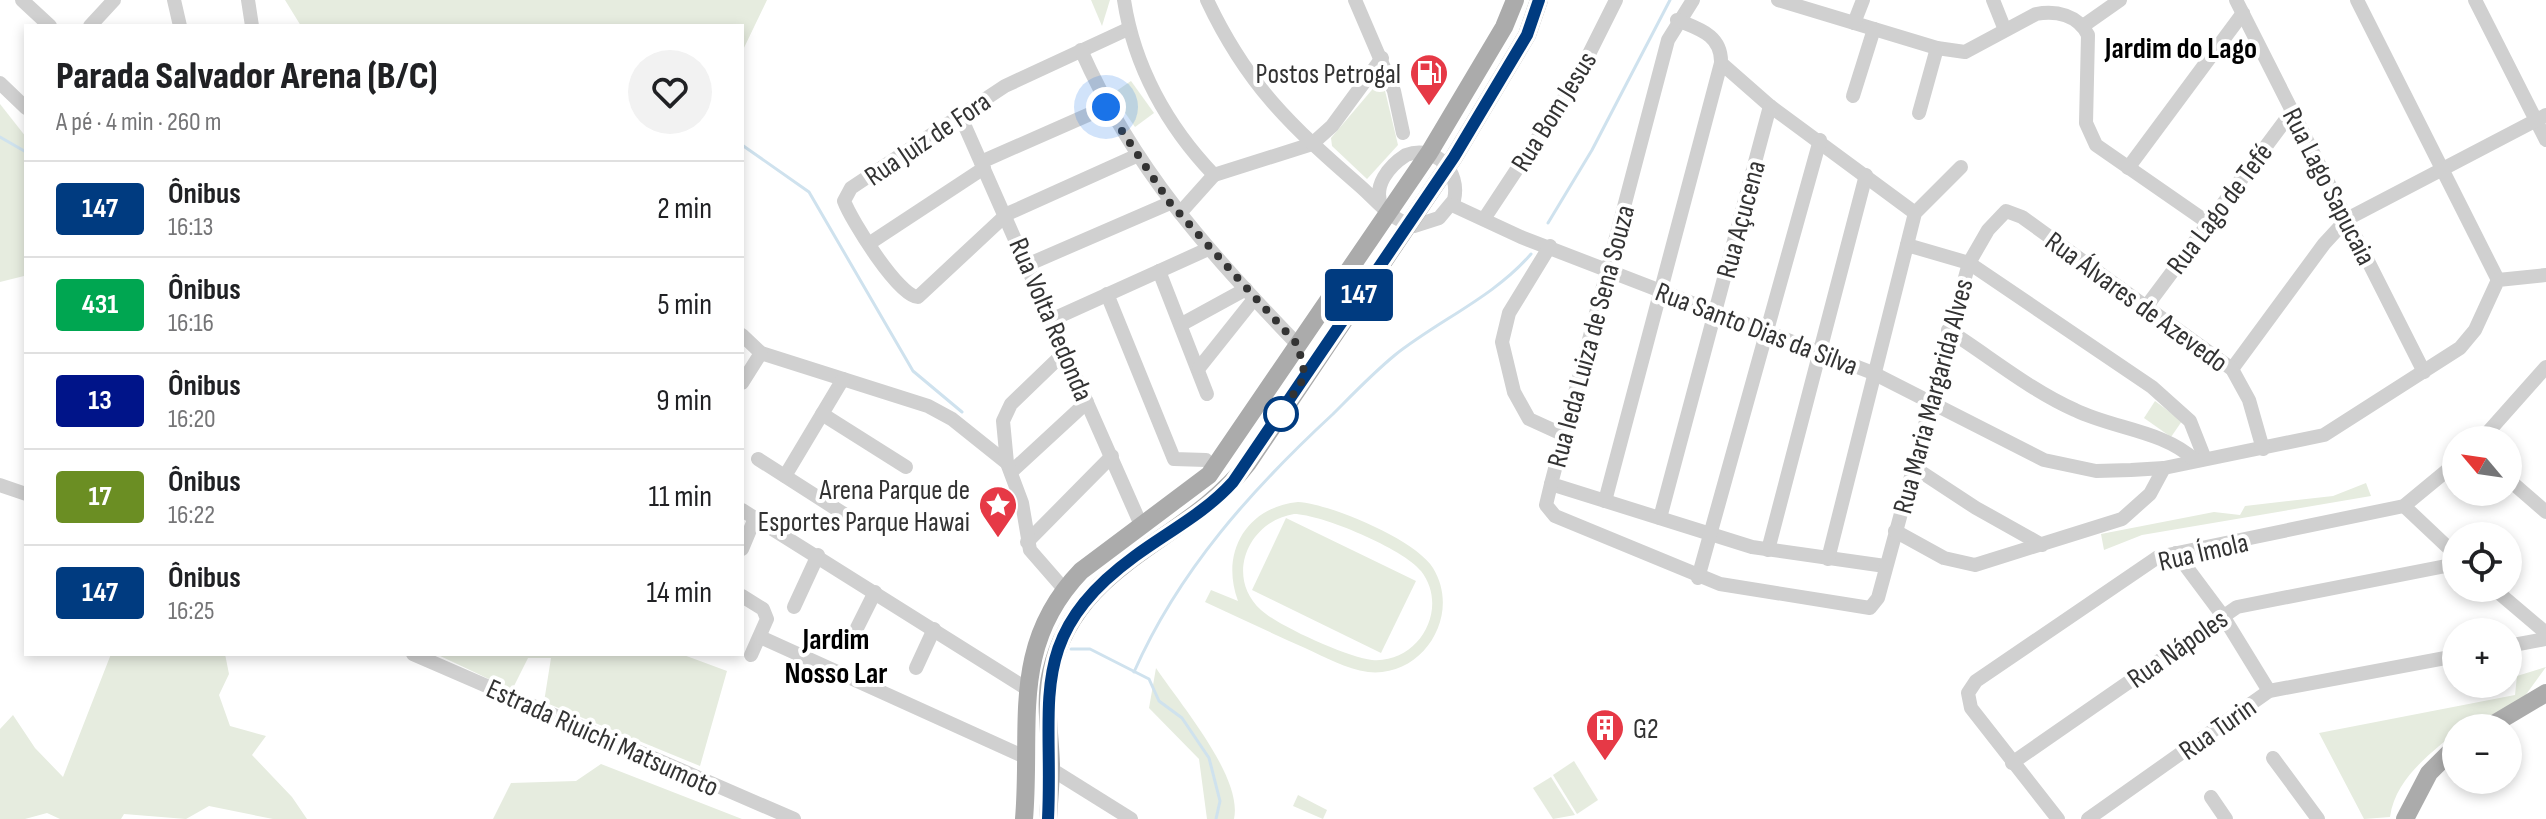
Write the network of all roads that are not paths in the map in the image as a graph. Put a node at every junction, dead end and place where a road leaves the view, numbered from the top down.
1 (22, 0) edge
2 (114, 0) edge
3 (174, 0) edge
4 (248, 0) edge
5 (1124, 0) edge
6 (1208, 0) edge
7 (1355, 0) edge
8 (1515, 0) edge
9 (1539, 0) edge
10 (1616, 0) edge
11 (1693, 0) edge
12 (1778, 0) edge
13 (1863, 0) edge
14 (1993, 0) edge
15 (2120, 0) edge
16 (2357, 0) edge
17 (2475, 0) edge
18 (2239, 7) edge
19 (1677, 20) junction
20 (1854, 23) junction
21 (48, 24) edge
22 (92, 24) edge
23 (180, 24) edge
24 (252, 24) edge
25 (2083, 26) junction
26 (1128, 29) junction
27 (1874, 29) junction
28 (2005, 30) junction
29 (1937, 48) junction
30 (1081, 50) junction
31 (1382, 58) junction
32 (1721, 63) junction
33 (0, 83) edge
34 (1853, 96) dead end
35 (24, 106) edge
36 (1770, 106) junction
37 (1106, 107) junction
38 (2293, 110) junction
39 (1919, 113) dead end
40 (960, 115) junction
41 (2541, 118) edge
42 (1403, 133) dead end
43 (1820, 140) junction
44 (2546, 140) edge
45 (1312, 144) junction
46 (1429, 153) junction
47 (1136, 156) junction
48 (983, 165) junction
49 (1448, 167) junction
50 (1961, 167) dead end
51 (2128, 168) junction
52 (2441, 169) junction
53 (1214, 175) junction
54 (1866, 175) junction
55 (1380, 183) junction
56 (1362, 188) junction
57 (1452, 205) junction
58 (1175, 208) junction
59 (1385, 210) junction
60 (2012, 211) joint
61 (1915, 213) junction
62 (1007, 214) junction
63 (1484, 219) junction
64 (2347, 219) junction
65 (2207, 222) junction
66 (1408, 224) junction
67 (870, 243) junction
68 (1907, 245) junction
69 (1546, 246) junction
70 (1208, 249) junction
71 (1969, 263) junction
72 (1029, 264) junction
73 (1607, 269) junction
74 (1159, 271) junction
75 (2545, 276) edge
76 (2498, 280) junction
77 (1660, 290) junction
78 (1107, 294) junction
79 (1250, 294) junction
80 (2146, 307) junction
81 (1715, 311) junction
82 (1051, 320) junction
83 (1182, 324) junction
84 (1948, 330) junction
85 (1769, 333) junction
86 (744, 337) edge
87 (1298, 345) junction
88 (1065, 352) junction
89 (761, 353) junction
90 (1819, 354) junction
91 (2546, 367) edge
92 (1199, 368) junction
93 (2232, 369) junction
94 (2424, 372) junction
95 (1873, 373) junction
96 (1305, 376) junction
97 (843, 379) junction
98 (744, 380) edge
99 (1207, 394) dead end
100 (1929, 399) junction
101 (1087, 402) junction
102 (822, 414) junction
103 (2493, 426) edge
104 (1564, 435) junction
105 (2263, 449) junction
106 (1112, 456) junction
107 (758, 459) dead end
108 (2200, 459) junction
109 (1206, 460) dead end
110 (1912, 466) junction
111 (906, 467) dead end
112 (1009, 468) junction
113 (2164, 468) junction
114 (2442, 475) edge
115 (785, 476) junction
116 (1551, 484) junction
117 (0, 485) edge
118 (2522, 491) edge
119 (24, 493) edge
120 (1605, 501) junction
121 (2404, 506) junction
122 (744, 511) edge
123 (2546, 512) edge
124 (755, 518) junction
125 (1660, 518) junction
126 (855, 521) dead end
127 (1141, 525) junction
128 (1895, 531) junction
129 (1711, 534) junction
130 (1027, 542) junction
131 (2442, 542) edge
132 (744, 544) edge
133 (2042, 545) junction
134 (1768, 550) junction
135 (2176, 553) junction
136 (818, 555) junction
137 (1828, 559) junction
138 (1885, 566) junction
139 (2442, 567) edge
140 (1698, 578) junction
141 (1064, 589) junction
142 (875, 592) junction
143 (744, 598) edge
144 (2509, 602) edge
145 (794, 607) dead end
146 (2223, 616) junction
147 (857, 628) dead end
148 (934, 629) junction
149 (2546, 633) edge
150 (760, 637) junction
151 (2546, 639) edge
152 (2522, 643) edge
153 (751, 655) dead end
154 (418, 656) edge
155 (2442, 659) edge
156 (916, 668) dead end
157 (1027, 689) junction
158 (2269, 691) junction
159 (2546, 693) edge
160 (2511, 714) edge
161 (1027, 758) junction
162 (2273, 758) dead end
163 (2442, 760) edge
164 (2012, 763) junction
165 (1051, 769) junction
166 (2211, 797) dead end
167 (794, 819) edge
168 (1024, 819) edge
169 (1048, 819) edge
170 (1131, 819) edge
171 (2058, 819) edge
172 (2088, 819) edge
173 (2226, 819) edge
174 (2318, 819) edge
175 (2405, 819) edge

1 - 21 street
2 - 22 street
3 - 23 street
4 - 24 street
5 - 26 street
6 - 45 street
7 - 31 street
8 - 46 main road
9 - 49 main road
10 - 63 street, Rua Bom Jesus
11 - 19 street, Rua Ieda Luiza de Sena Souza
12 - 20 street
13 - 20 street
14 - 28 street
15 - 25 street
16 - 52 street
17 - 41 street
18 - 38 street, Rua Lago Sapucaia
18 - 51 street
19 - 32 street
19 - 73 street, Rua Ieda Luiza de Sena Souza
20 - 27 street
25 - 28 street
25 - 51 street
26 - 30 street, Rua Juiz de Fora
26 - 53 street
27 - 29 street
27 - 34 street
28 - 29 street
29 - 39 street
30 - 37 street
30 - 40 street, Rua Juiz de Fora
31 - 42 street
31 - 45 street
32 - 36 street
32 - 77 street
33 - 35 street
36 - 43 street
36 - 81 street, Rua Açucena
37 - 47 street
37 - 48 street
38 - 64 street, Rua Lago Sapucaia
38 - 65 street, Rua Lago de Tefé
40 - 48 street, Rua Volta Redonda
40 - 67 street, Rua Juiz de Fora
41 - 44 street
41 - 52 street
43 - 54 street
43 - 85 street
45 - 53 street
45 - 56 street
46 - 49 street
46 - 55 street
46 - 59 main road
47 - 58 street
47 - 62 street
48 - 62 street, Rua Volta Redonda
48 - 67 street
49 - 57 street
49 - 66 main road
50 - 61 street
51 - 65 street
52 - 64 street
52 - 76 street
53 - 58 street
54 - 61 street
54 - 90 street
55 - 56 street
55 - 59 street
56 - 59 street
57 - 63 street, Rua Santo Dias da Silva
57 - 66 street
58 - 70 street
58 - 72 street
59 - 66 street
59 - 87 main road
60 - 71 street, Rua Maria Margarida Alves
60 - 80 street, Rua Álvares de Azevedo
61 - 68 street
62 - 67 street, Rua Juiz de Fora
62 - 72 street, Rua Volta Redonda
63 - 69 street, Rua Santo Dias da Silva
64 - 93 street
64 - 94 street, Rua Lago Sapucaia
65 - 80 street, Rua Lago de Tefé
66 - 96 main road
68 - 71 street
68 - 95 street
69 - 73 street, Rua Santo Dias da Silva
69 - 104 street
70 - 74 street
70 - 79 street
71 - 84 street, Rua Maria Margarida Alves
71 - 108 street
72 - 82 street, Rua Volta Redonda
73 - 77 street, Rua Santo Dias da Silva
73 - 104 street, Rua Ieda Luiza de Sena Souza
74 - 78 street
74 - 83 street
75 - 76 street
76 - 94 street, Rua Santo Dias da Silva
77 - 81 street, Rua Santo Dias da Silva
77 - 120 street
78 - 82 street
78 - 109 street
79 - 83 street
79 - 87 street
79 - 92 street
80 - 93 street, Rua Álvares de Azevedo
81 - 85 street, Rua Santo Dias da Silva
81 - 125 street, Rua Açucena
82 - 88 street, Rua Volta Redonda
83 - 92 street
84 - 100 street, Rua Maria Margarida Alves
84 - 108 street
85 - 90 street, Rua Santo Dias da Silva
85 - 129 street
86 - 89 street
87 - 96 main road
87 - 127 main road
88 - 101 street, Rua Volta Redonda
88 - 112 street
89 - 97 street
89 - 98 street
90 - 95 street, Rua Santo Dias da Silva
90 - 134 street
91 - 103 street
92 - 99 street
93 - 105 street, Rua Álvares de Azevedo
94 - 105 street, Rua Santo Dias da Silva
95 - 100 street, Rua Santo Dias da Silva
95 - 137 street
96 - 165 main road
97 - 102 street
97 - 112 street
100 - 110 street, Rua Maria Margarida Alves
100 - 113 street, Rua Santo Dias da Silva
101 - 106 street, Rua Volta Redonda
101 - 112 street
102 - 111 street
102 - 115 street
104 - 116 street, Rua Ieda Luiza de Sena Souza
105 - 108 street, Rua Santo Dias da Silva
106 - 127 street, Rua Volta Redonda
106 - 130 street
107 - 115 street
108 - 113 street, Rua Santo Dias da Silva
110 - 128 street, Rua Maria Margarida Alves
110 - 133 street
112 - 130 street
113 - 133 street
114 - 121 street, Rua Ímola
115 - 126 street
116 - 120 street, Rua Ieda Luiza de Sena Souza
116 - 140 street
117 - 119 street
118 - 123 street
120 - 125 street, Rua Ieda Luiza de Sena Souza
121 - 131 street
121 - 135 street, Rua Ímola
122 - 124 street
124 - 132 street
124 - 136 street
125 - 129 street, Rua Ieda Luiza de Sena Souza
127 - 141 main road
128 - 133 street
128 - 138 street, Rua Maria Margarida Alves
129 - 134 street, Rua Ieda Luiza de Sena Souza
129 - 140 street
130 - 141 street
134 - 137 street, Rua Ieda Luiza de Sena Souza
135 - 146 street
135 - 164 street, Rua Ímola
136 - 142 street
136 - 145 street
137 - 138 street, Rua Ieda Luiza de Sena Souza
138 - 140 street, Rua Maria Margarida Alves
139 - 146 street, Rua Nápoles
141 - 157 main road
142 - 147 street
142 - 148 street
143 - 150 street
144 - 149 street
146 - 158 street
146 - 164 street, Rua Nápoles
148 - 156 street
148 - 157 street
150 - 153 street
150 - 161 street
151 - 152 street
154 - 167 street, Estrada Riuichi Matsumoto
155 - 158 street, Rua Turin
157 - 161 main road
158 - 172 street, Rua Turin
159 - 160 main road
161 - 168 main road
162 - 174 street
163 - 175 main road
164 - 171 street
165 - 169 main road
165 - 170 street
166 - 173 street

